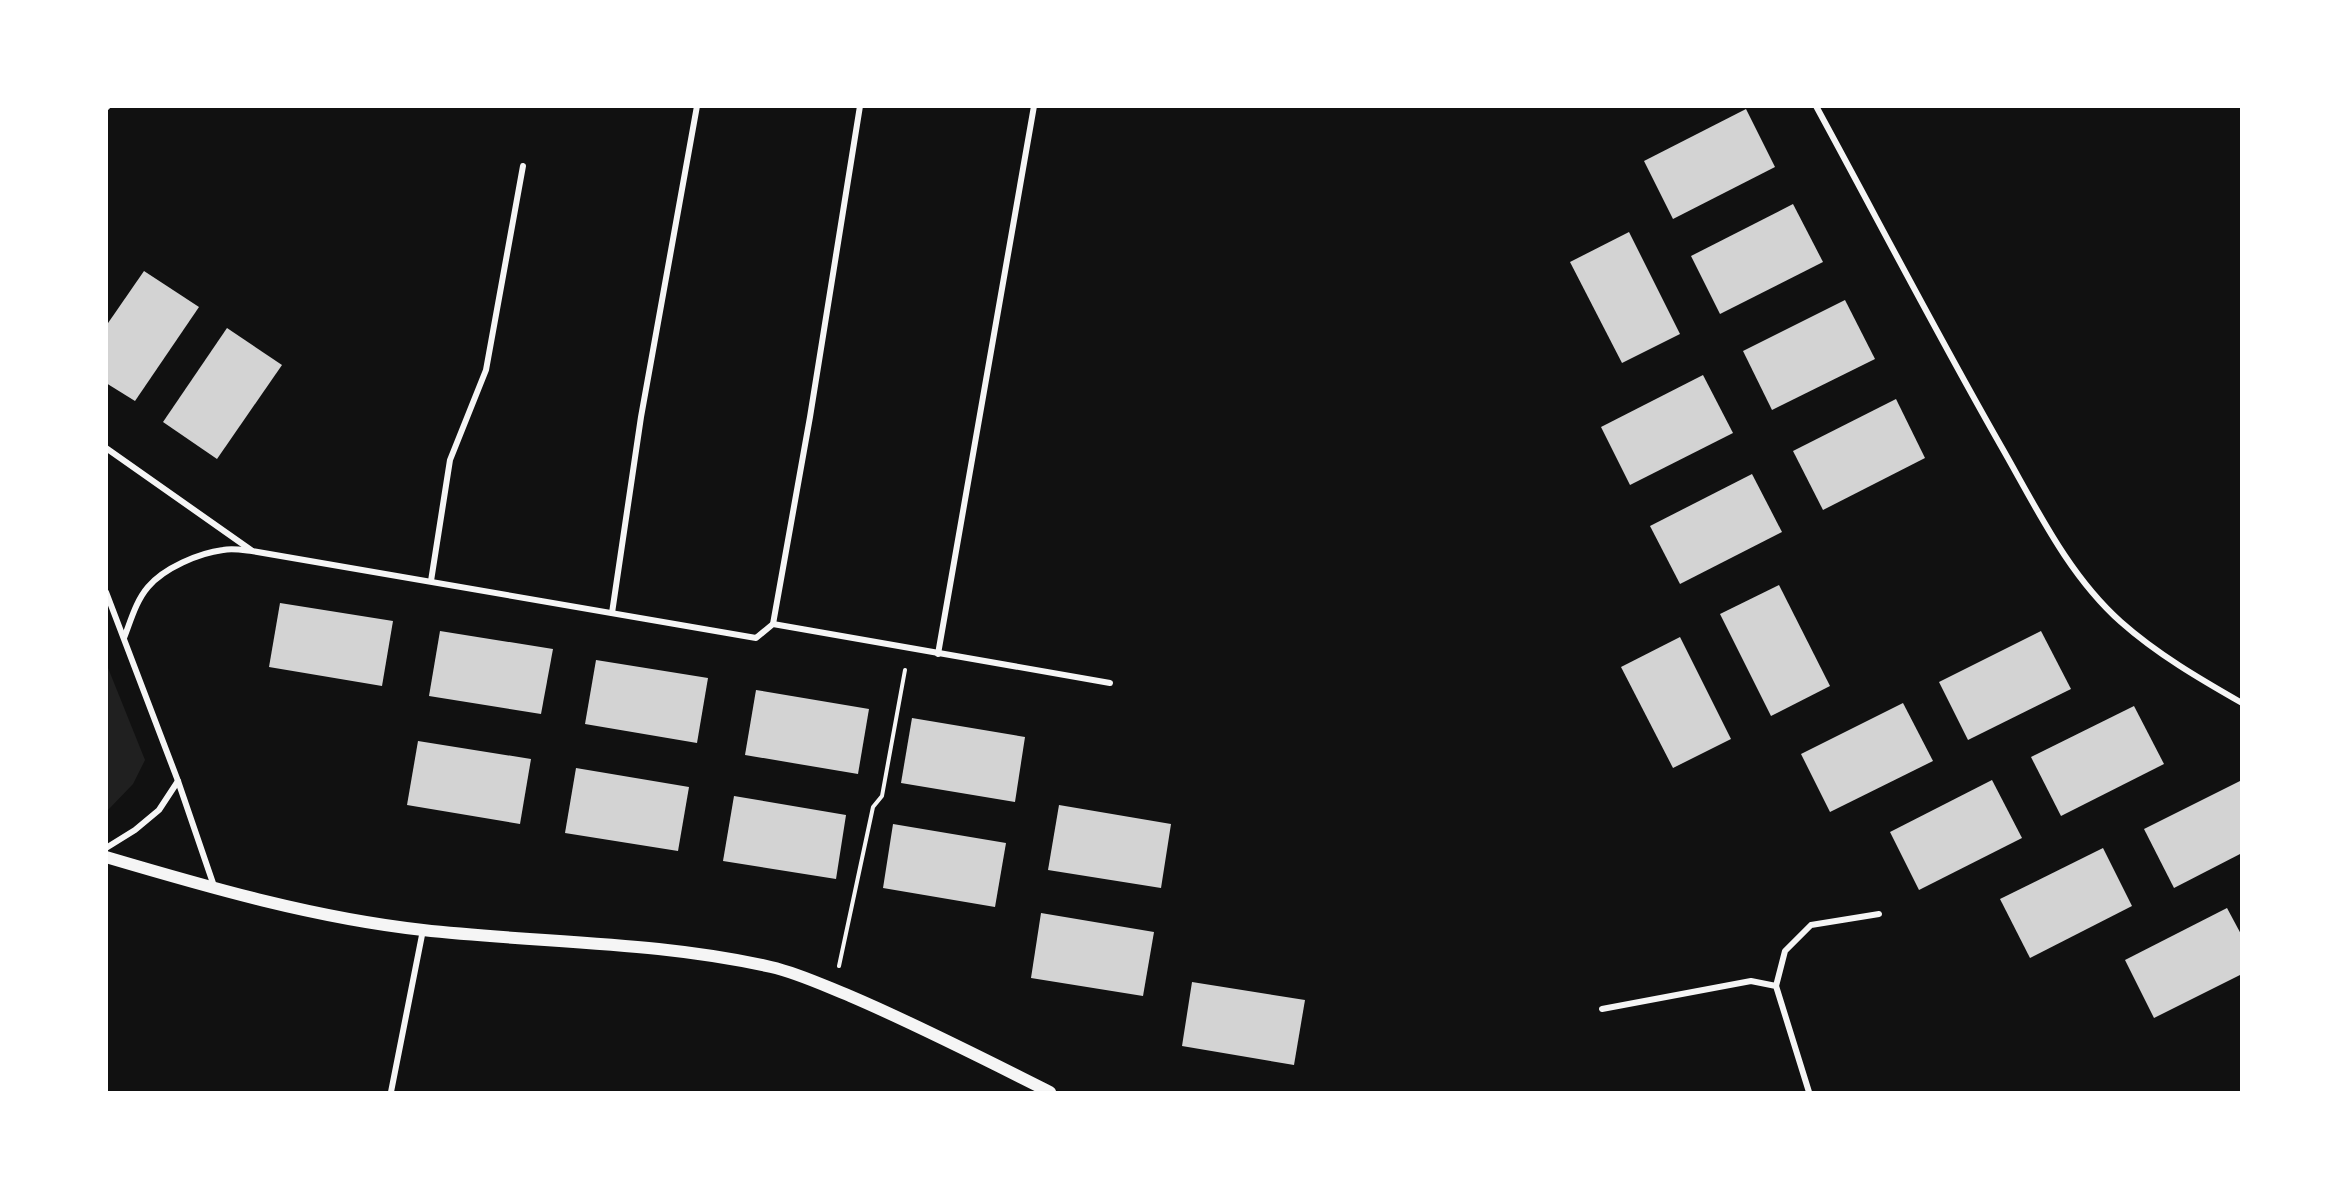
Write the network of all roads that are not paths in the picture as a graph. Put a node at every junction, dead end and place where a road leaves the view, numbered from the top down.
1 (697, 106) edge
2 (860, 106) edge
3 (1034, 106) edge
4 (1816, 106) edge
5 (523, 166) dead end
6 (106, 448) edge
7 (252, 550) junction
8 (431, 581) junction
9 (106, 592) edge
10 (612, 613) junction
11 (773, 624) junction
12 (124, 638) junction
13 (938, 654) junction
14 (1110, 683) dead end
15 (2241, 703) edge
16 (178, 781) junction
17 (106, 848) edge
18 (106, 857) edge
19 (215, 890) junction
20 (1879, 914) dead end
21 (423, 930) junction
22 (1776, 986) junction
23 (1602, 1009) dead end
24 (391, 1092) edge
25 (1050, 1092) edge
26 (1809, 1092) edge

1 - 10 street
2 - 11 street
3 - 13 street
4 - 15 street
5 - 8 street
6 - 7 street
7 - 8 street
7 - 12 street
8 - 10 street
9 - 12 street
10 - 11 street
11 - 13 street
12 - 16 street
13 - 14 street
16 - 17 street
16 - 19 street
18 - 19 main road
19 - 21 main road
20 - 22 street
21 - 24 street
21 - 25 main road
22 - 23 street
22 - 26 street

